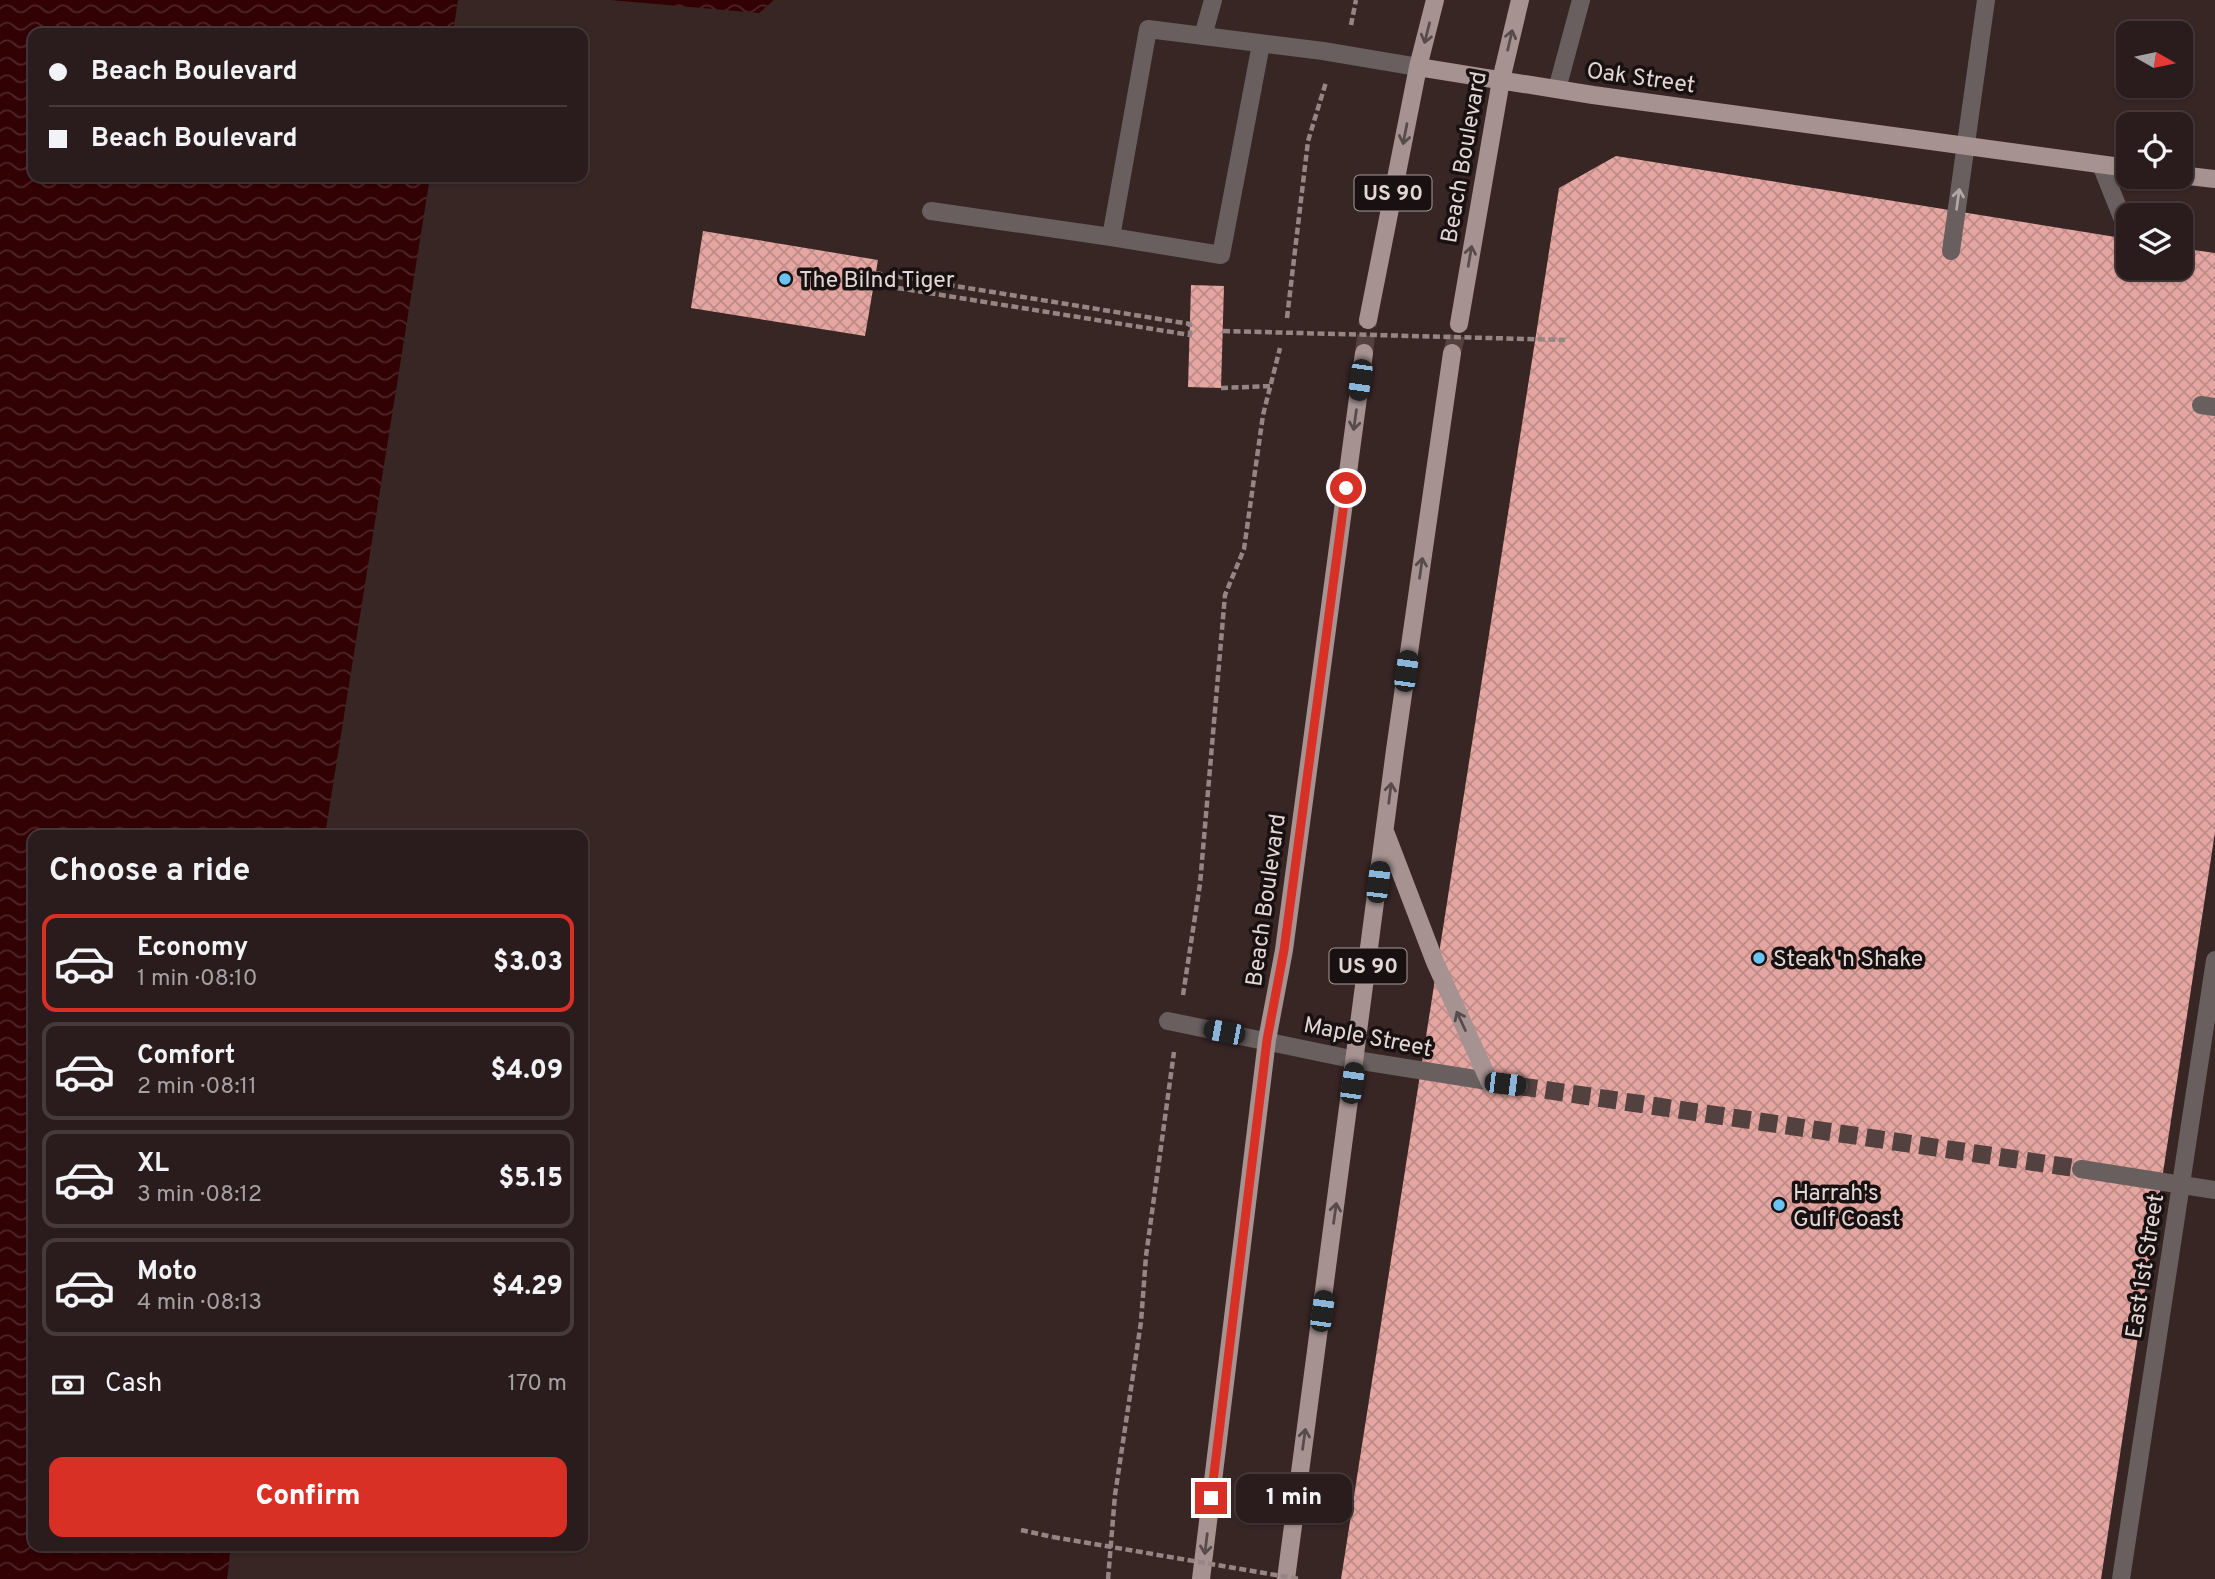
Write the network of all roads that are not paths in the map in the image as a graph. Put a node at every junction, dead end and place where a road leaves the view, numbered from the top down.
1 (1213, 0) edge
2 (1434, 0) edge
3 (1520, 0) edge
4 (1580, 0) edge
5 (1986, 0) edge
6 (1203, 36) junction
7 (1261, 44) junction
8 (1418, 67) junction
9 (1501, 80) junction
10 (1557, 89) junction
11 (1965, 146) junction
12 (2101, 165) junction
13 (2116, 167) edge
14 (2193, 176) edge
15 (2215, 179) edge
16 (2116, 203) edge
17 (931, 211) dead end
18 (1111, 237) junction
19 (1951, 251) dead end
20 (1368, 320) tunnel mouth
21 (1459, 324) tunnel mouth
22 (1364, 353) tunnel mouth
23 (1452, 353) tunnel mouth
24 (1385, 831) junction
25 (2215, 960) edge
26 (1168, 1021) dead end
27 (1267, 1040) junction
28 (1356, 1060) junction
29 (1490, 1083) junction
30 (1519, 1086) tunnel mouth
31 (2081, 1169) tunnel mouth
32 (2181, 1185) junction
33 (2215, 1190) edge
34 (1201, 1579) edge
35 (1286, 1579) edge
36 (2121, 1579) edge

1 - 6 street
2 -> 8 main road, US 90
9 -> 3 main road, Beach Boulevard
4 - 10 street
5 - 11 street
6 - 7 street, Oak Street
6 - 18 street, Oak Street
7 - 8 street, Oak Street
7 - 18 street
8 - 9 main road, Oak Street
8 -> 20 main road, US 90
9 - 10 main road, Oak Street
21 -> 9 main road, Beach Boulevard
10 - 11 main road, Oak Street
11 - 12 main road, Oak Street
19 -> 11 street
12 - 13 main road, Oak Street
12 - 16 street
14 - 15 main road
17 - 18 street
22 -> 27 main road, Beach Boulevard
24 -> 23 main road, US 90
24 - 28 main road, US 90
29 -> 24 main road
25 - 32 street, East 1st Street
26 - 27 street, Maple Street
27 - 28 street, Maple Street
27 -> 34 main road, Beach Boulevard
28 - 29 street, Maple Street
35 -> 28 main road, US 90
29 - 30 street, Maple Street
31 - 32 street
32 - 33 street
32 - 36 street, East 1st Street

